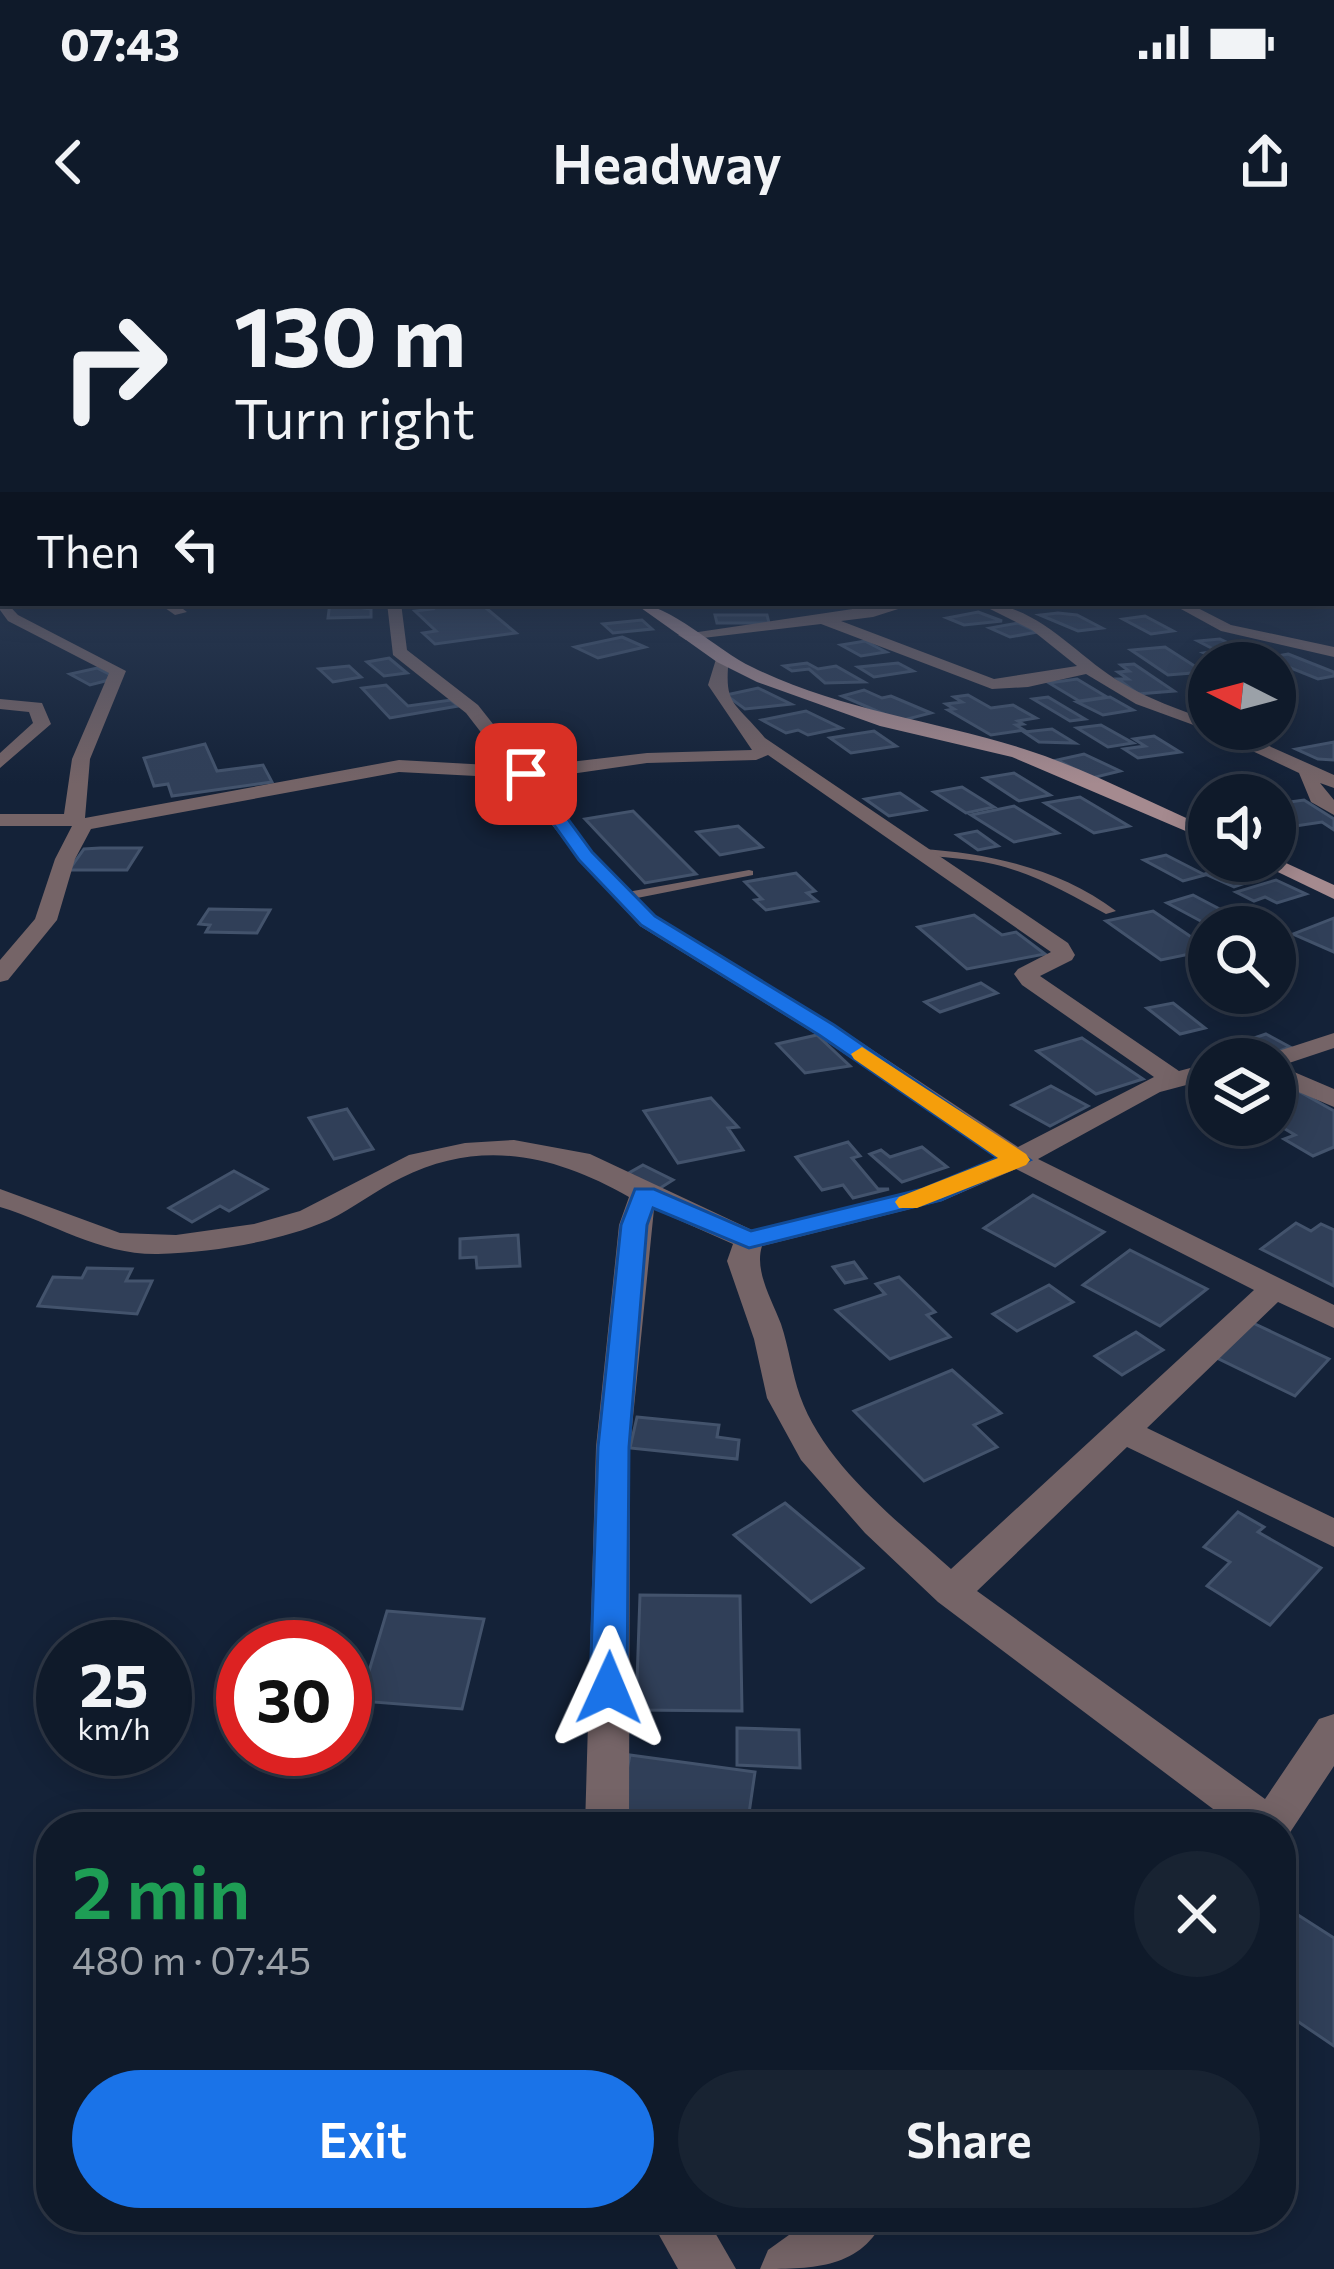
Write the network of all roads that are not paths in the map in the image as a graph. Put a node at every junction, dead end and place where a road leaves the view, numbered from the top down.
1 (170, 606) edge
2 (394, 606) edge
3 (645, 606) edge
4 (894, 606) edge
5 (992, 606) edge
6 (1183, 606) edge
7 (180, 612) dead end
8 (6, 620) edge
9 (822, 620) junction
10 (686, 635) junction
11 (1334, 655) edge
12 (723, 658) junction
13 (1090, 668) junction
14 (0, 704) edge
15 (1188, 718) edge
16 (760, 742) junction
17 (1258, 750) edge
18 (0, 763) edge
19 (526, 774) junction
20 (1307, 774) junction
21 (1334, 782) edge
22 (1334, 809) edge
23 (0, 820) edge
24 (78, 822) junction
25 (1188, 826) edge
26 (921, 852) junction
27 (749, 873) dead end
28 (1296, 875) edge
29 (1334, 893) edge
30 (622, 897) junction
31 (1110, 911) dead end
32 (0, 975) edge
33 (1334, 1040) edge
34 (1296, 1053) edge
35 (1188, 1076) edge
36 (1174, 1079) junction
37 (1296, 1082) edge
38 (1334, 1099) edge
39 (1017, 1160) junction
40 (644, 1194) junction
41 (0, 1198) edge
42 (749, 1240) junction
43 (1273, 1290) junction
44 (1334, 1318) edge
45 (1123, 1430) junction
46 (1334, 1534) edge
47 (951, 1592) junction
48 (1334, 1731) edge
49 (607, 1812) edge
50 (1250, 1812) edge
51 (1280, 1812) edge
52 (685, 2232) edge
53 (838, 2232) edge
54 (709, 2269) edge
55 (787, 2269) edge

1 - 7 street
2 - 19 street
3 - 10 main road
4 - 9 street
5 - 13 street
6 - 11 street
8 - 24 street
9 - 10 street
9 - 13 street
10 - 12 main road
12 - 16 street
12 - 25 main road
13 - 15 street
14 - 18 street
16 - 19 street
16 - 26 street
17 - 20 street
19 - 24 street
19 - 30 street
20 - 21 street
20 - 22 street
23 - 24 street
24 - 32 street
26 - 31 lane
26 - 36 street
27 - 30 lane
28 - 29 main road
30 - 39 street
33 - 34 street
35 - 36 street
36 - 39 street
37 - 38 street
39 - 42 street
39 - 43 street
40 - 41 street
40 - 42 street
40 - 49 street
42 - 47 street
43 - 44 street
43 - 45 street
45 - 46 street
45 - 47 street
47 - 50 street
48 - 51 street
52 - 54 street
53 - 55 street

